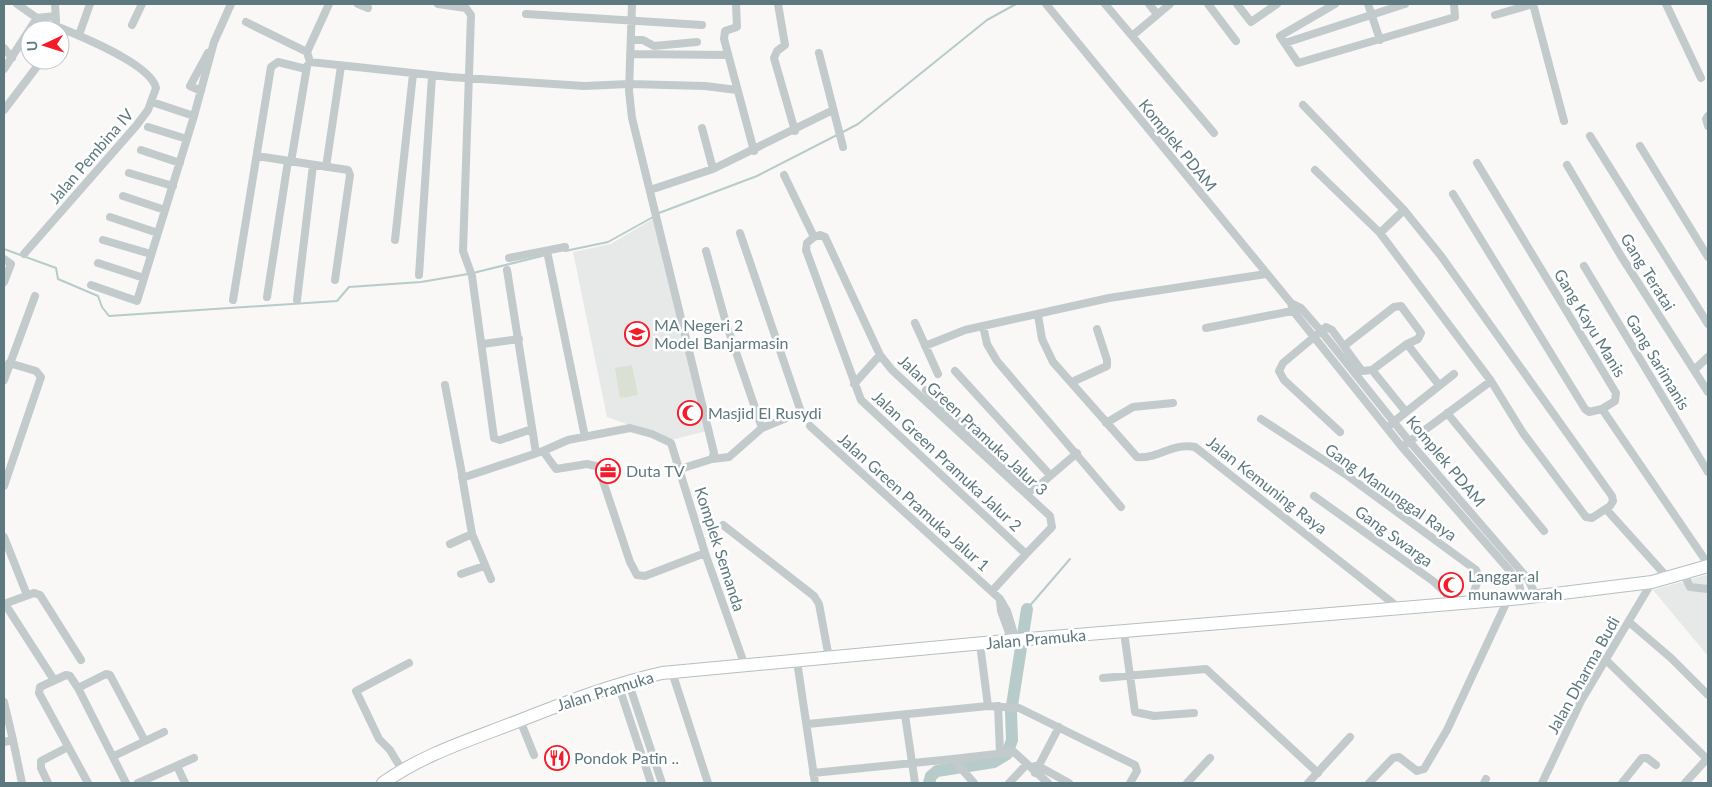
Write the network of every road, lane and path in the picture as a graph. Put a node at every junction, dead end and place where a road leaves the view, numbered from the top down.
1 (17, 4) edge
2 (55, 4) edge
3 (90, 4) edge
4 (142, 4) edge
5 (232, 4) edge
6 (329, 4) edge
7 (358, 4) edge
8 (438, 4) edge
9 (632, 4) edge
10 (736, 4) edge
11 (778, 4) edge
12 (1046, 4) edge
13 (1105, 4) edge
14 (1149, 4) edge
15 (1170, 4) edge
16 (1208, 4) edge
17 (1237, 4) edge
18 (1277, 4) edge
19 (1335, 4) edge
20 (1368, 4) edge
21 (1405, 4) edge
22 (1454, 4) edge
23 (1533, 4) edge
24 (1666, 4) edge
25 (368, 8) dead end
26 (526, 14) dead end
27 (1158, 14) junction
28 (1371, 14) junction
29 (1495, 15) dead end
30 (55, 16) junction
31 (37, 18) junction
32 (631, 19) junction
33 (55, 20) edge
34 (246, 22) dead end
35 (702, 24) dead end
36 (132, 25) dead end
37 (70, 33) edge
38 (79, 36) junction
39 (1132, 36) junction
40 (630, 40) junction
41 (1380, 40) junction
42 (1236, 41) dead end
43 (214, 42) junction
44 (697, 42) dead end
45 (1285, 43) junction
46 (4, 49) edge
47 (307, 52) junction
48 (819, 53) dead end
49 (630, 54) junction
50 (728, 55) junction
51 (12, 58) junction
52 (308, 66) junction
53 (341, 66) junction
54 (4, 69) edge
55 (34, 70) edge
56 (413, 74) junction
57 (432, 76) junction
58 (1701, 78) dead end
59 (468, 79) junction
60 (629, 84) junction
61 (737, 90) junction
62 (202, 91) junction
63 (152, 102) junction
64 (1303, 105) dead end
65 (4, 110) edge
66 (833, 110) junction
67 (194, 116) junction
68 (1708, 116) edge
69 (1564, 121) dead end
70 (1708, 126) edge
71 (148, 127) dead end
72 (702, 128) dead end
73 (795, 131) junction
74 (1214, 133) dead end
75 (1590, 136) dead end
76 (187, 139) junction
77 (1640, 146) dead end
78 (843, 147) dead end
79 (141, 150) dead end
80 (754, 151) junction
81 (257, 156) junction
82 (290, 162) junction
83 (180, 163) junction
84 (1477, 163) dead end
85 (1567, 164) dead end
86 (313, 165) junction
87 (326, 167) junction
88 (713, 169) junction
89 (1315, 170) dead end
90 (129, 173) dead end
91 (784, 174) dead end
92 (173, 186) junction
93 (650, 190) junction
94 (1452, 194) dead end
95 (123, 196) dead end
96 (165, 210) junction
97 (1404, 210) junction
98 (110, 217) dead end
99 (158, 233) junction
100 (740, 233) dead end
101 (1380, 233) junction
102 (814, 237) junction
103 (103, 240) dead end
104 (395, 240) dead end
105 (565, 247) dead end
106 (706, 250) dead end
107 (24, 254) dead end
108 (151, 254) junction
109 (548, 254) junction
110 (1708, 256) edge
111 (509, 258) dead end
112 (4, 259) edge
113 (98, 263) dead end
114 (1584, 266) dead end
115 (507, 270) dead end
116 (1266, 274) junction
117 (420, 275) dead end
118 (144, 278) junction
119 (335, 280) dead end
120 (4, 282) edge
121 (91, 285) dead end
122 (35, 296) dead end
123 (267, 297) dead end
124 (233, 300) dead end
125 (297, 300) dead end
126 (1298, 310) junction
127 (1038, 315) junction
128 (915, 323) dead end
129 (1708, 324) edge
130 (983, 326) junction
131 (1206, 328) dead end
132 (1097, 329) dead end
133 (1321, 331) junction
134 (1315, 337) junction
135 (518, 339) junction
136 (482, 344) junction
137 (1408, 344) junction
138 (925, 346) junction
139 (1344, 346) junction
140 (880, 355) junction
141 (1708, 357) edge
142 (9, 363) junction
143 (1372, 370) junction
144 (1694, 370) junction
145 (955, 371) dead end
146 (938, 374) dead end
147 (1454, 374) dead end
148 (4, 380) edge
149 (1491, 381) junction
150 (1072, 382) junction
151 (854, 384) junction
152 (445, 385) dead end
153 (1439, 385) junction
154 (1707, 388) edge
155 (926, 390) dead end
156 (1173, 403) dead end
157 (1602, 409) junction
158 (1406, 412) junction
159 (1447, 413) junction
160 (1261, 419) dead end
161 (1394, 421) junction
162 (1106, 423) junction
163 (810, 426) dead end
164 (1387, 427) junction
165 (762, 428) junction
166 (532, 429) junction
167 (1340, 432) dead end
168 (585, 437) junction
169 (1410, 442) junction
170 (1402, 447) junction
171 (540, 452) junction
172 (1077, 453) junction
173 (712, 459) junction
174 (680, 469) junction
175 (1433, 469) junction
176 (1708, 472) edge
177 (1050, 475) junction
178 (462, 476) junction
179 (1426, 476) junction
180 (4, 486) edge
181 (1314, 496) dead end
182 (1122, 507) dead end
183 (1606, 509) junction
184 (724, 525) dead end
185 (1544, 531) dead end
186 (472, 534) junction
187 (4, 537) edge
188 (450, 544) dead end
189 (705, 553) junction
190 (1026, 554) junction
191 (1708, 565) edge
192 (484, 566) junction
193 (461, 574) dead end
194 (1684, 574) junction
195 (1668, 578) junction
196 (491, 579) dead end
197 (1528, 579) junction
198 (1652, 582) junction
199 (1519, 584) junction
200 (1708, 589) edge
201 (992, 591) junction
202 (27, 595) junction
203 (1536, 596) junction
204 (1522, 598) junction
205 (1508, 599) junction
206 (1471, 602) junction
207 (4, 604) edge
208 (1452, 604) junction
209 (1399, 608) junction
210 (1629, 622) junction
211 (1124, 632) junction
212 (1018, 640) junction
213 (980, 644) junction
214 (829, 658) junction
215 (1605, 659) junction
216 (81, 660) dead end
217 (797, 662) junction
218 (410, 663) dead end
219 (745, 666) junction
220 (672, 672) junction
221 (1131, 676) junction
222 (1103, 678) dead end
223 (54, 680) junction
224 (623, 682) junction
225 (78, 688) junction
226 (1708, 695) edge
227 (4, 702) edge
228 (988, 706) junction
229 (1002, 706) junction
230 (1194, 713) dead end
231 (905, 715) junction
232 (520, 720) junction
233 (808, 724) junction
234 (1059, 727) junction
235 (164, 732) dead end
236 (1350, 737) dead end
237 (13, 740) junction
238 (145, 741) junction
239 (4, 742) edge
240 (68, 747) junction
241 (1005, 752) junction
242 (534, 755) dead end
243 (114, 756) junction
244 (194, 758) dead end
245 (1210, 758) dead end
246 (912, 763) junction
247 (957, 764) junction
248 (1027, 765) junction
249 (1656, 765) dead end
250 (177, 766) junction
251 (402, 770) junction
252 (1037, 770) junction
253 (814, 773) junction
254 (1318, 773) junction
255 (22, 783) edge
256 (48, 783) edge
257 (88, 783) edge
258 (126, 783) edge
259 (138, 783) edge
260 (185, 783) edge
261 (383, 783) edge
262 (652, 783) edge
263 (662, 783) edge
264 (708, 783) edge
265 (815, 783) edge
266 (915, 783) edge
267 (974, 783) edge
268 (1009, 783) edge
269 (1048, 783) edge
270 (1069, 783) edge
271 (1130, 783) edge
272 (1187, 783) edge
273 (1308, 783) edge
274 (1369, 783) edge
275 (1542, 783) edge
276 (1622, 783) edge
277 (1685, 783) edge

1 - 31 street
2 - 30 street, Jalan Pembina IV
3 - 38 street
4 - 36 street
5 - 43 street
6 - 47 street
7 - 25 street
8 - 59 street
9 - 32 street
10 - 50 street
11 - 73 street
12 - 116 street, Komplek PDAM
13 - 39 street
14 - 27 street
15 - 27 street
16 - 42 street
17 - 18 street
19 - 45 street
20 - 28 street
21 - 28 street
22 - 41 street
23 - 29 street
23 - 69 street
24 - 58 street
26 - 32 street
27 - 39 street
28 - 41 street
28 - 45 street
30 - 31 street
30 - 33 street, Jalan Pembina IV
31 - 51 street
32 - 35 street
32 - 40 street
34 - 47 street
37 - 38 street, Jalan Pembina IV
38 - 63 street, Jalan Pembina IV
39 - 74 street
40 - 44 street
40 - 49 street
41 - 45 street
43 - 62 street
43 - 62 street
46 - 51 street
47 - 52 street
48 - 66 street
49 - 50 street
49 - 60 street
50 - 61 street
51 - 54 street
52 - 53 street
52 - 81 street
52 - 82 street
53 - 56 street
53 - 87 street
55 - 65 street
56 - 57 street
56 - 104 street
57 - 59 street
57 - 117 street
59 - 60 street
59 - 136 street
60 - 61 street
60 - 93 street
61 - 80 street
62 - 67 street
63 - 67 street
63 - 107 street, Jalan Pembina IV
64 - 97 street
66 - 73 street
66 - 78 street
67 - 76 street
68 - 70 street
71 - 76 street
72 - 88 street
73 - 80 street
75 - 129 street
76 - 83 street
77 - 110 street
79 - 83 street
80 - 88 street
81 - 82 street
81 - 124 street
82 - 86 street
82 - 123 street
83 - 92 street
84 - 157 street, Gang Kayu Manis
85 - 144 street, Gang Teratai
86 - 87 street
86 - 125 street
87 - 119 street
88 - 93 street
89 - 101 street
90 - 92 street
91 - 102 street
92 - 96 street
93 - 173 street
94 - 157 street
95 - 96 street
96 - 99 street
97 - 101 street
97 - 183 street
98 - 99 street
99 - 108 street
100 - 165 street
101 - 149 street
102 - 140 street, Jalan Green Pramuka Jalur 3
102 - 151 street, Jalan Green Pramuka Jalur 2
103 - 108 street
105 - 109 street
106 - 165 street
108 - 118 street
109 - 111 street
109 - 168 street
112 - 120 street
113 - 118 street
114 - 176 street, Gang Sarimanis
115 - 135 street
116 - 126 street, Komplek PDAM
116 - 127 street
118 - 121 street
122 - 142 street
126 - 131 street
126 - 133 street, Komplek PDAM
126 - 134 street, Komplek PDAM
127 - 130 street
127 - 150 street, Jalan Kemuning Raya
128 - 138 street
130 - 138 street
130 - 172 street
132 - 150 street
133 - 134 street
133 - 139 street
133 - 161 street, Komplek PDAM
134 - 164 street, Komplek PDAM
134 - 167 street
135 - 136 street
135 - 166 street
136 - 166 street
137 - 139 street
137 - 143 street
137 - 153 street
138 - 146 street
139 - 143 street
140 - 151 street
140 - 190 street, Jalan Green Pramuka Jalur 3
141 - 144 street
142 - 148 street
142 - 180 street
143 - 158 street
144 - 154 street, Gang Teratai
145 - 177 street
147 - 153 street
149 - 159 street
149 - 183 street
150 - 162 street, Jalan Kemuning Raya
151 - 190 street, Jalan Green Pramuka Jalur 2
152 - 178 street
153 - 158 street
155 - 177 street
156 - 162 street
157 - 191 street
158 - 161 street
159 - 169 street
159 - 185 street
160 - 206 street, Gang Manunggal Raya
161 - 164 street
161 - 169 street, Komplek PDAM
162 - 209 street, Jalan Kemuning Raya
163 - 201 street, Jalan Green Pramuka Jalur 1
164 - 170 street, Komplek PDAM
165 - 173 street
166 - 171 street
168 - 171 street
168 - 174 street, Komplek Semanda
169 - 170 street
169 - 175 street, Komplek PDAM
170 - 179 street, Komplek PDAM
171 - 178 street
171 - 189 street
172 - 177 street
172 - 182 street
173 - 174 street
174 - 189 street, Komplek Semanda
175 - 179 street
175 - 197 street, Komplek PDAM
178 - 186 street
179 - 199 street, Komplek PDAM
181 - 208 street, Gang Swarga
183 - 195 street
184 - 214 street
186 - 188 street
186 - 192 street
187 - 202 street
189 - 219 street, Komplek Semanda
190 - 201 street, Jalan Green Pramuka Jalur 2
191 - 194 main road, Jalan Pramuka
192 - 193 street
192 - 196 street
194 - 195 main road, Jalan Pramuka
194 - 200 street
195 - 198 main road, Jalan Pramuka
197 - 199 street
197 - 203 street, Komplek PDAM
198 - 203 main road, Jalan Pramuka
198 - 210 street, Jalan Dharma Budi
199 - 204 street, Komplek PDAM
201 - 212 street, Jalan Green Pramuka Jalur 1
202 - 207 street
202 - 216 street
203 - 204 main road, Jalan Pramuka
204 - 205 main road, Jalan Pramuka
205 - 206 main road, Jalan Pramuka
205 - 274 street
206 - 208 main road, Jalan Pramuka
207 - 223 street
208 - 209 main road, Jalan Pramuka
209 - 211 main road, Jalan Pramuka
210 - 215 street, Jalan Dharma Budi
210 - 226 street
211 - 212 main road, Jalan Pramuka
211 - 221 street
212 - 213 main road, Jalan Pramuka
213 - 214 main road, Jalan Pramuka
213 - 228 street
214 - 217 main road, Jalan Pramuka
215 - 275 street, Jalan Dharma Budi
215 - 277 street
217 - 219 main road, Jalan Pramuka
217 - 233 street
218 - 251 street
219 - 220 main road, Jalan Pramuka
220 - 224 main road, Jalan Pramuka
220 - 264 street
221 - 222 street
221 - 230 street
221 - 254 street
223 - 225 street
223 - 240 street
224 - 232 main road, Jalan Pramuka
224 - 262 street
224 - 263 street
225 - 238 street
225 - 243 street
227 - 237 street
228 - 229 street
228 - 231 street
229 - 234 street
229 - 241 street
231 - 233 street
231 - 246 street
232 - 242 street
232 - 251 main road, Jalan Pramuka
233 - 253 street
234 - 252 street
234 - 271 street
235 - 238 street
236 - 254 street
237 - 239 street
237 - 255 street
238 - 243 street
240 - 256 street
240 - 257 street
241 - 247 street
241 - 248 street
243 - 258 street
244 - 250 street
245 - 272 street
246 - 247 street
246 - 253 street
246 - 266 street
247 - 267 street
248 - 252 street
248 - 268 street
249 - 276 street
250 - 259 street
250 - 260 street
251 - 261 main road, Jalan Pramuka
252 - 269 street
252 - 270 street
253 - 265 street
254 - 273 street

